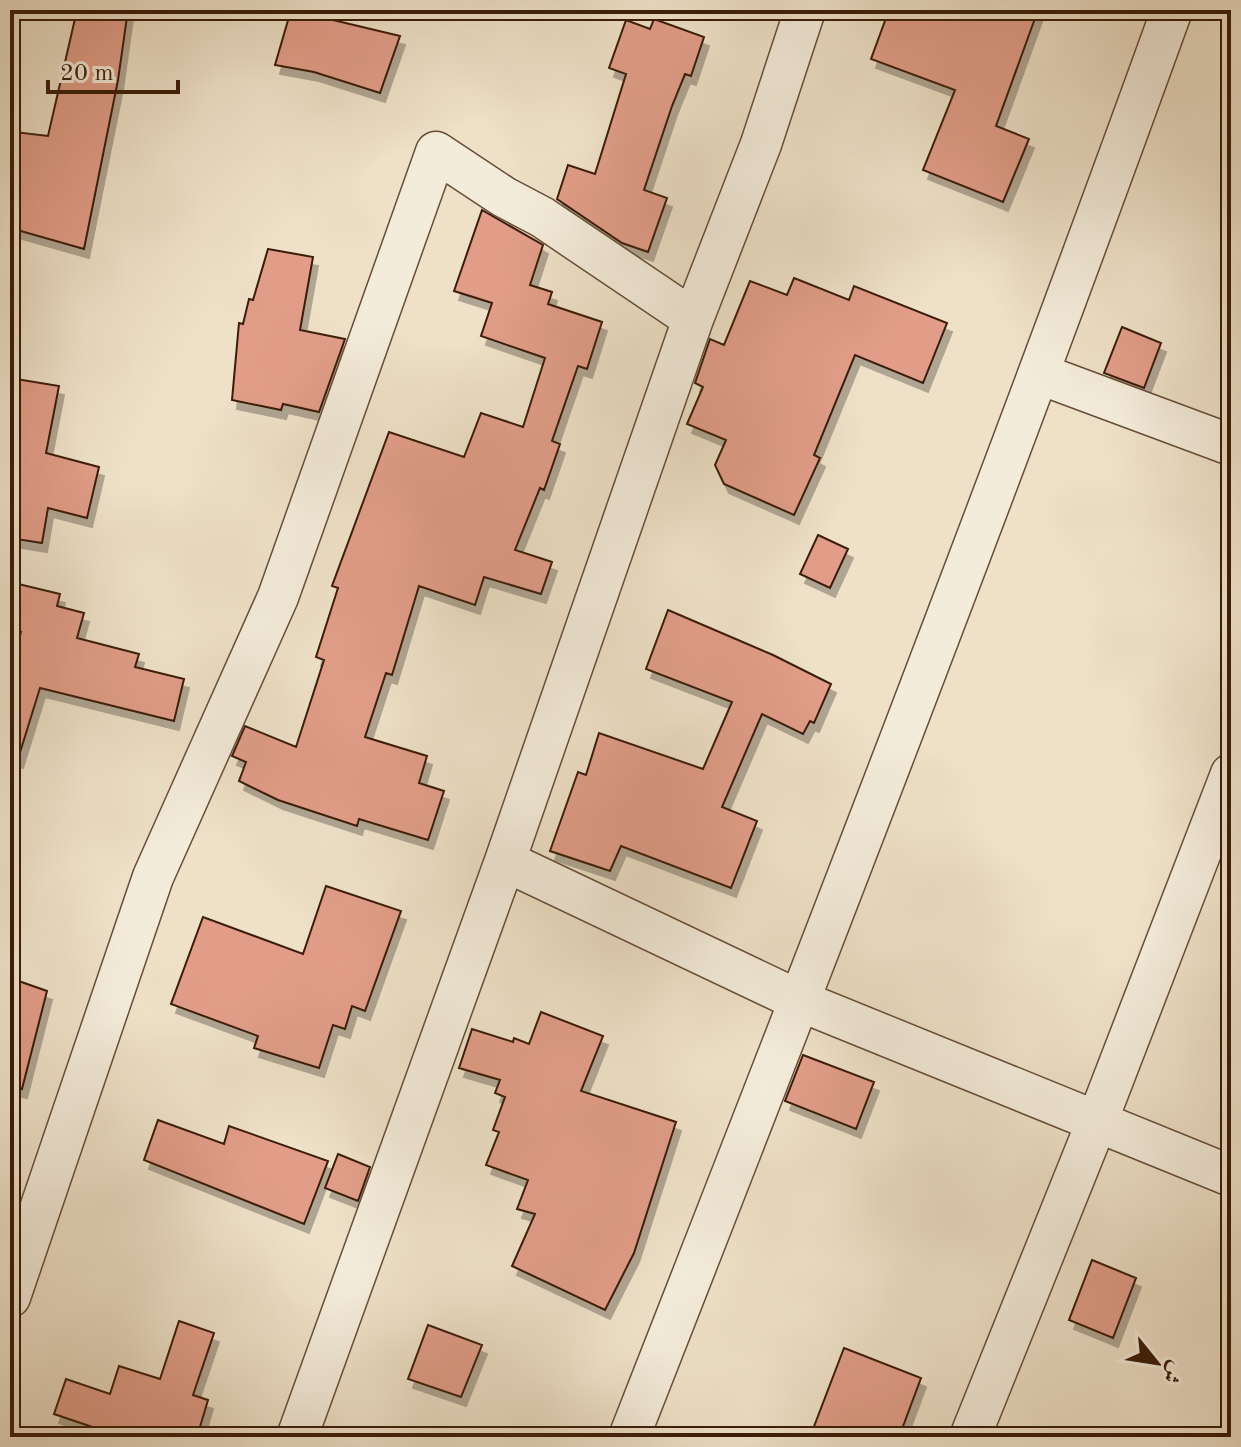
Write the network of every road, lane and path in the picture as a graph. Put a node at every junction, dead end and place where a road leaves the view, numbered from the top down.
1 (805, 10) edge
2 (1172, 10) edge
3 (693, 319) junction
4 (1040, 374) junction
5 (1231, 445) edge
6 (1231, 774) edge
7 (505, 861) junction
8 (800, 1001) junction
9 (1096, 1124) junction
10 (1231, 1176) edge
11 (10, 1297) edge
12 (297, 1437) edge
13 (629, 1437) edge
14 (970, 1437) edge

1 - 3 street
2 - 4 street
3 - 7 street
3 - 11 street
4 - 5 street
4 - 8 street
6 - 9 street
7 - 8 street
7 - 12 street
8 - 9 street
8 - 13 street
9 - 10 street
9 - 14 street

